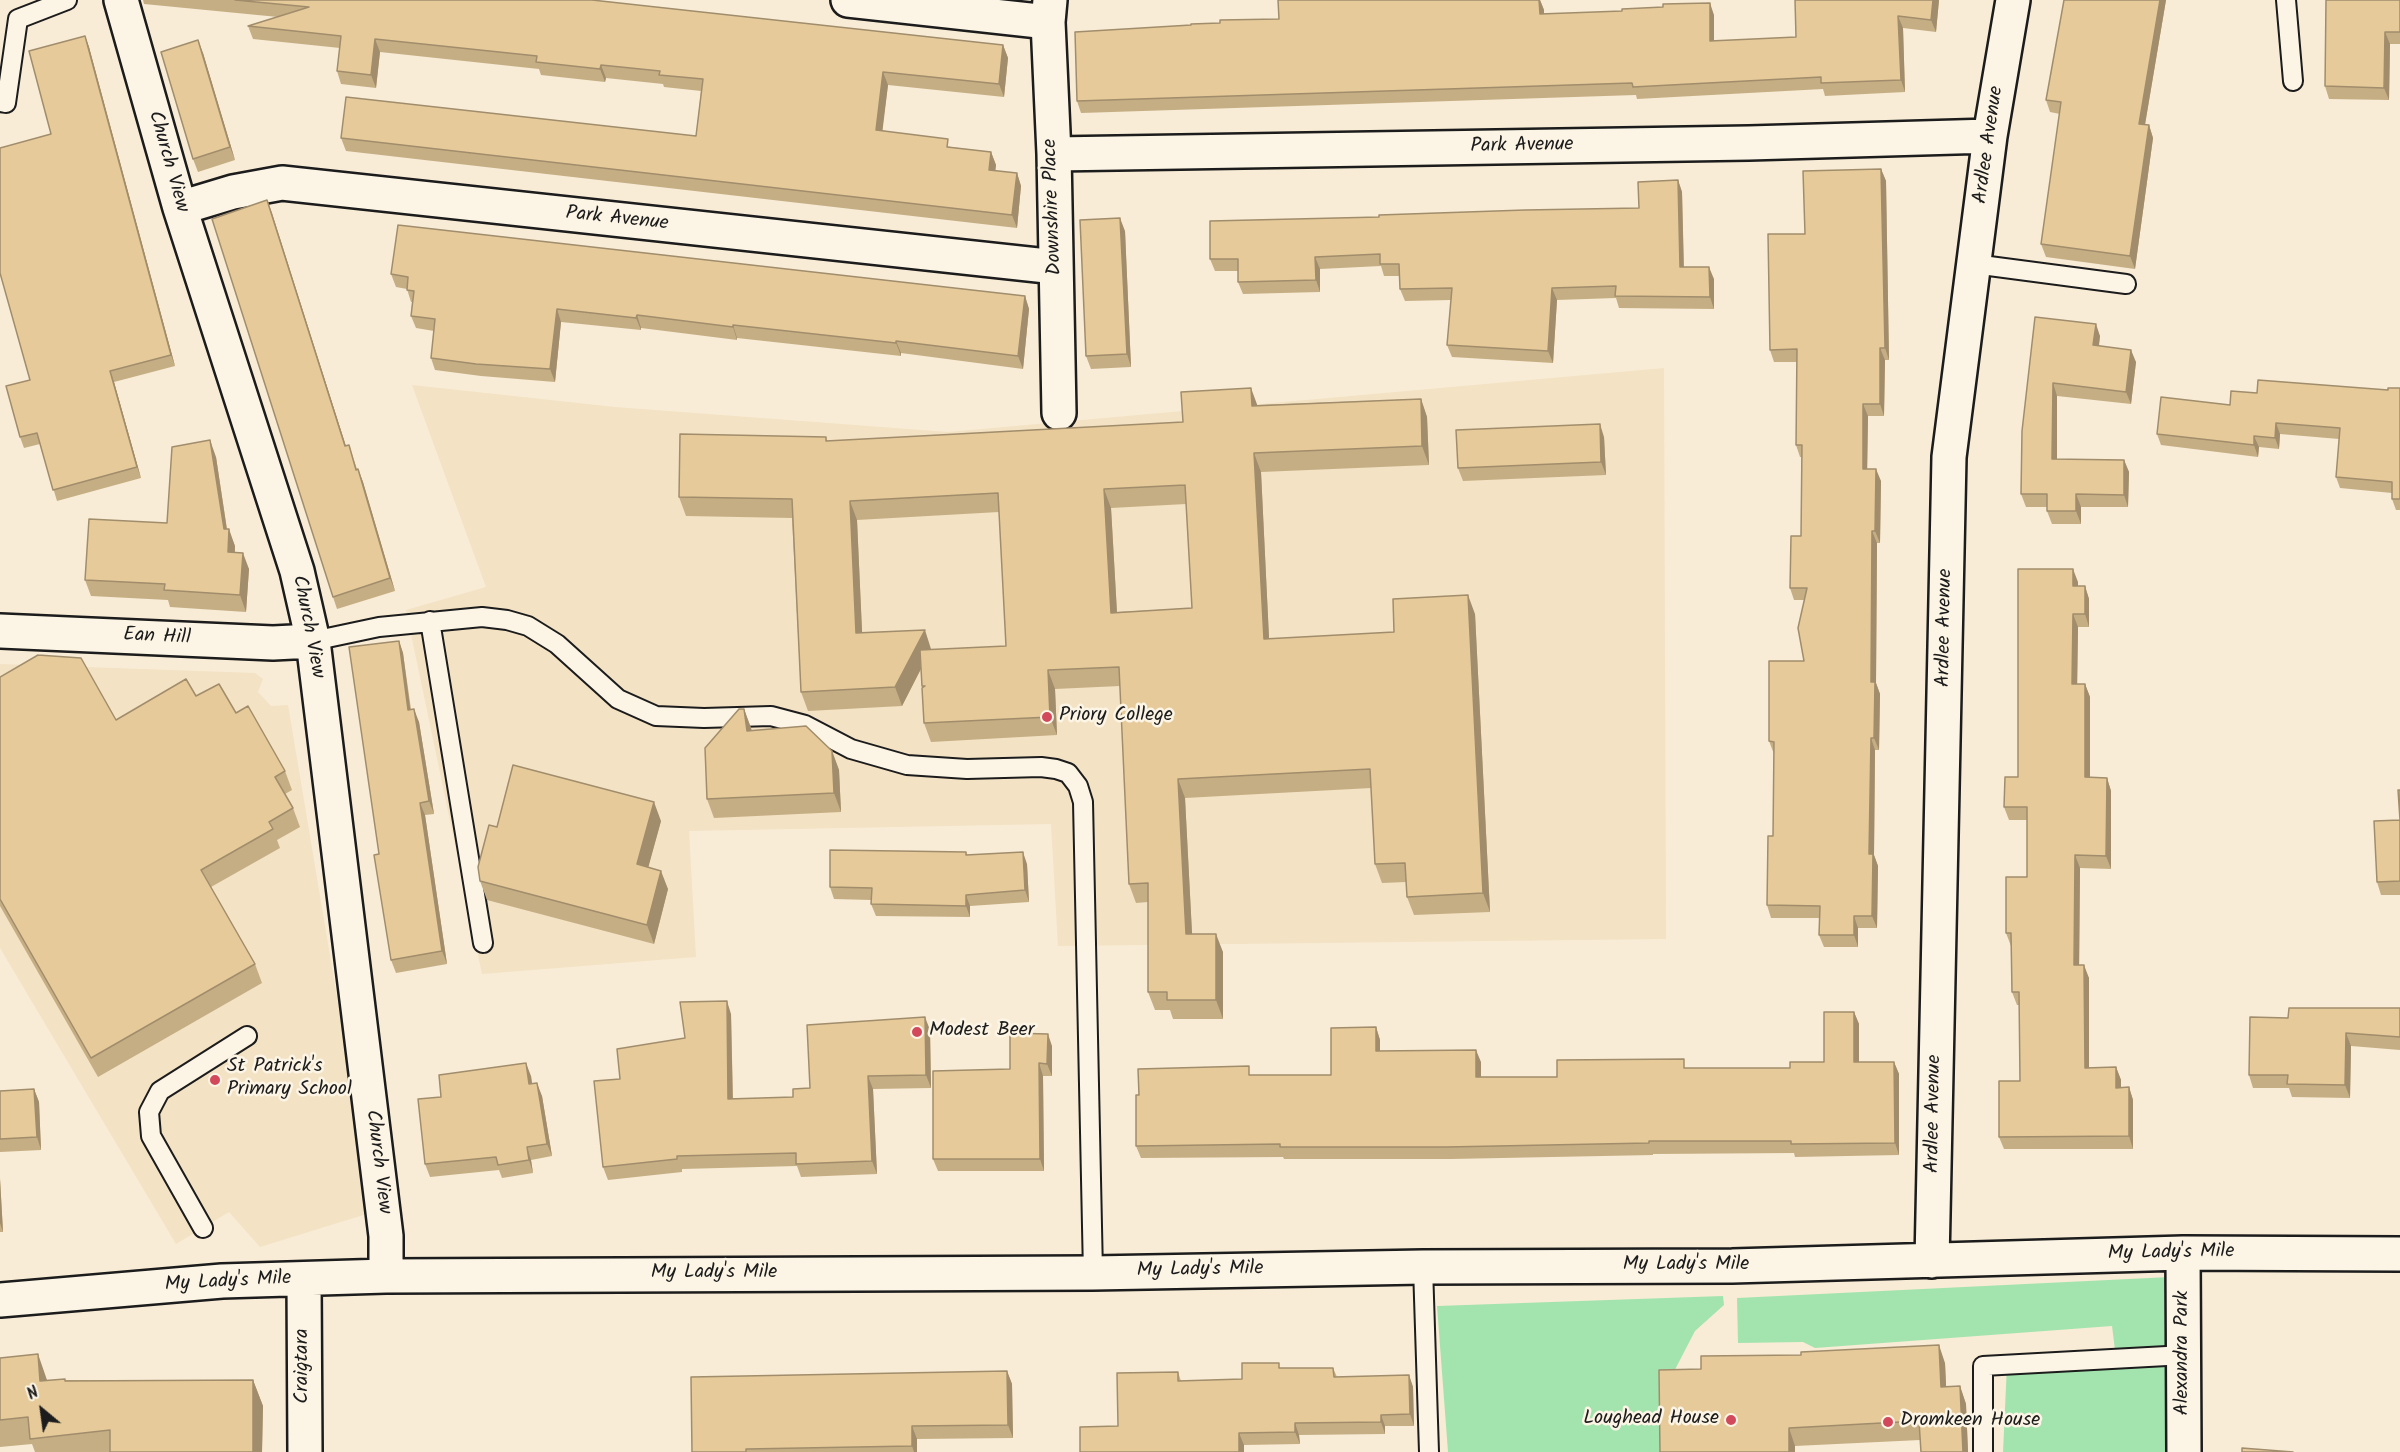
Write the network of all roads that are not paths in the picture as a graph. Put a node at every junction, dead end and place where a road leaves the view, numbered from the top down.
1 (67, 0) edge
2 (121, 0) edge
3 (848, 0) edge
4 (2013, 0) edge
5 (2286, 0) edge
6 (1049, 11) edge
7 (2293, 81) dead end
8 (0, 102) edge
9 (1990, 135) junction
10 (1054, 154) junction
11 (180, 208) junction
12 (1974, 264) junction
13 (1056, 267) junction
14 (2126, 284) dead end
15 (1059, 413) dead end
16 (430, 621) junction
17 (0, 631) edge
18 (314, 641) junction
19 (483, 943) dead end
20 (247, 1036) dead end
21 (203, 1228) dead end
22 (2183, 1253) junction
23 (2400, 1254) edge
24 (1932, 1261) junction
25 (1423, 1267) junction
26 (1093, 1273) junction
27 (386, 1276) junction
28 (304, 1280) junction
29 (0, 1300) edge
30 (2185, 1355) junction
31 (305, 1452) edge
32 (1429, 1452) edge
33 (1983, 1452) edge
34 (2184, 1452) edge

1 - 8 lane
2 - 11 street, Church View
3 - 6 street
4 - 9 street, Ardlee Avenue
5 - 7 lane
6 - 10 street, Downshire Place
9 - 10 street, Park Avenue
9 - 12 street, Ardlee Avenue
10 - 13 street, Downshire Place
11 - 13 street, Park Avenue
11 - 18 street, Church View
12 - 14 lane
12 - 24 street, Ardlee Avenue
13 - 15 street, Downshire Place
16 - 18 lane
16 - 19 lane
16 - 26 lane
17 - 18 street, Ean Hill
18 - 27 street, Church View
20 - 21 lane
22 - 23 street, My Lady's Mile
22 - 24 street, My Lady's Mile
22 - 30 street, Alexandra Park
24 - 25 street, My Lady's Mile
25 - 26 street, My Lady's Mile
25 - 32 lane
26 - 27 street, My Lady's Mile
27 - 28 street, My Lady's Mile
28 - 29 street, My Lady's Mile
28 - 31 street, Craigtara
30 - 33 lane
30 - 34 street, Alexandra Park

